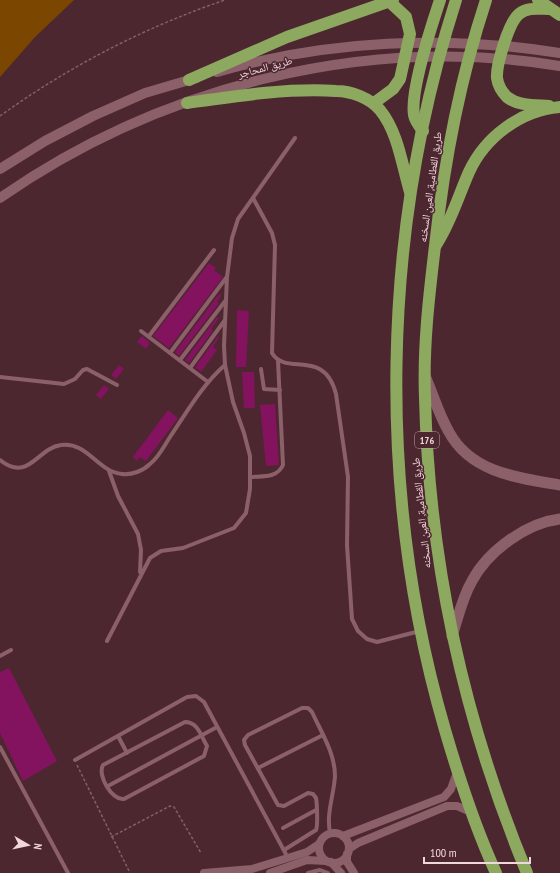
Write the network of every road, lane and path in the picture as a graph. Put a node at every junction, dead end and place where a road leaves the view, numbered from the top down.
1 (225, 0) edge
2 (440, 0) edge
3 (456, 0) edge
4 (486, 0) edge
5 (538, 0) edge
6 (392, 1) edge
7 (549, 9) junction
8 (560, 15) edge
9 (560, 52) edge
10 (560, 66) edge
11 (189, 80) junction
12 (187, 103) junction
13 (374, 103) junction
14 (558, 107) edge
15 (0, 116) edge
16 (423, 131) junction
17 (295, 138) dead end
18 (0, 169) edge
19 (411, 196) junction
20 (0, 198) edge
21 (253, 198) junction
22 (434, 248) junction
23 (214, 250) dead end
24 (227, 277) junction
25 (226, 299) junction
26 (225, 319) junction
27 (141, 331) dead end
28 (149, 336) junction
29 (170, 353) junction
30 (180, 360) junction
31 (278, 361) junction
32 (225, 365) junction
33 (190, 368) junction
34 (261, 369) dead end
35 (425, 375) junction
36 (0, 377) edge
37 (208, 382) junction
38 (117, 385) dead end
39 (280, 390) junction
40 (0, 460) edge
41 (109, 471) junction
42 (251, 477) junction
43 (560, 485) edge
44 (560, 519) edge
45 (140, 576) junction
46 (421, 631) junction
47 (452, 637) junction
48 (107, 641) dead end
49 (11, 650) dead end
50 (0, 656) edge
51 (217, 727) junction
52 (323, 735) junction
53 (118, 736) junction
54 (201, 736) junction
55 (0, 747) edge
56 (127, 753) junction
57 (75, 760) joint
58 (258, 768) junction
59 (457, 772) junction
60 (108, 786) junction
61 (316, 810) junction
62 (471, 812) junction
63 (283, 828) dead end
64 (330, 833) junction
65 (343, 836) junction
66 (112, 837) junction
67 (319, 844) junction
68 (284, 850) junction
69 (348, 852) junction
70 (201, 853) dead end
71 (288, 858) junction
72 (329, 862) junction
73 (68, 873) edge
74 (130, 873) edge
75 (204, 873) edge
76 (270, 873) edge
77 (308, 873) edge
78 (328, 873) edge
79 (341, 873) edge
80 (354, 873) edge
81 (496, 873) edge
82 (527, 873) edge

1 - 15 path
2 - 16 highway
3 - 16 highway, طريق القطامية, العين السخنه / 176
4 - 22 highway, طريق القطامية, العين السخنه / 176
5 - 7 highway
6 - 11 highway
6 - 13 highway
7 - 8 highway
7 - 14 highway
9 - 11 street, طريق المحاجر
10 - 12 street, طريق المحاجر
11 - 18 street, طريق المحاجر
12 - 13 highway
12 - 20 street, طريق المحاجر
13 - 19 highway
14 - 22 highway
16 - 19 highway, طريق القطامية, العين السخنه / 176
17 - 21 lane
19 - 46 highway, طريق القطامية, العين السخنه / 176
21 - 24 lane
21 - 31 lane
22 - 35 highway, طريق القطامية, العين السخنه / 176
23 - 28 lane
24 - 25 lane
24 - 29 lane
25 - 26 lane
25 - 30 lane
26 - 32 lane
26 - 33 lane
27 - 28 lane
28 - 29 lane
29 - 30 lane
30 - 33 lane
31 - 39 lane
31 - 46 lane
32 - 37 lane
32 - 42 lane
33 - 37 lane
34 - 39 lane
35 - 43 main road
35 - 47 highway, طريق القطامية, العين السخنه / 176
36 - 38 lane
37 - 41 lane
39 - 42 lane
40 - 41 lane
41 - 45 lane
42 - 45 lane
44 - 47 main road
45 - 48 lane
46 - 59 highway, طريق القطامية, العين السخنه / 176
47 - 82 highway, طريق القطامية, العين السخنه / 176
49 - 50 lane
51 - 53 lane
51 - 54 lane
51 - 68 lane
52 - 58 lane
52 - 58 lane
52 - 64 lane
53 - 56 lane
53 - 57 lane
54 - 56 lane
54 - 60 lane
54 - 60 lane
55 - 73 lane
56 - 60 lane
57 - 66 path
58 - 61 lane
59 - 62 highway, طريق القطامية, العين السخنه / 176
59 - 65 street
61 - 63 lane
61 - 68 lane
62 - 69 street
62 - 81 highway, طريق القطامية, العين السخنه / 176
64 - 65 street
64 - 67 street
65 - 69 street
66 - 70 path
66 - 74 path
67 - 71 street
67 - 72 street
68 - 71 lane
69 - 72 street
69 - 80 street
71 - 75 street
72 - 76 street
72 - 79 street
77 - 78 lane

